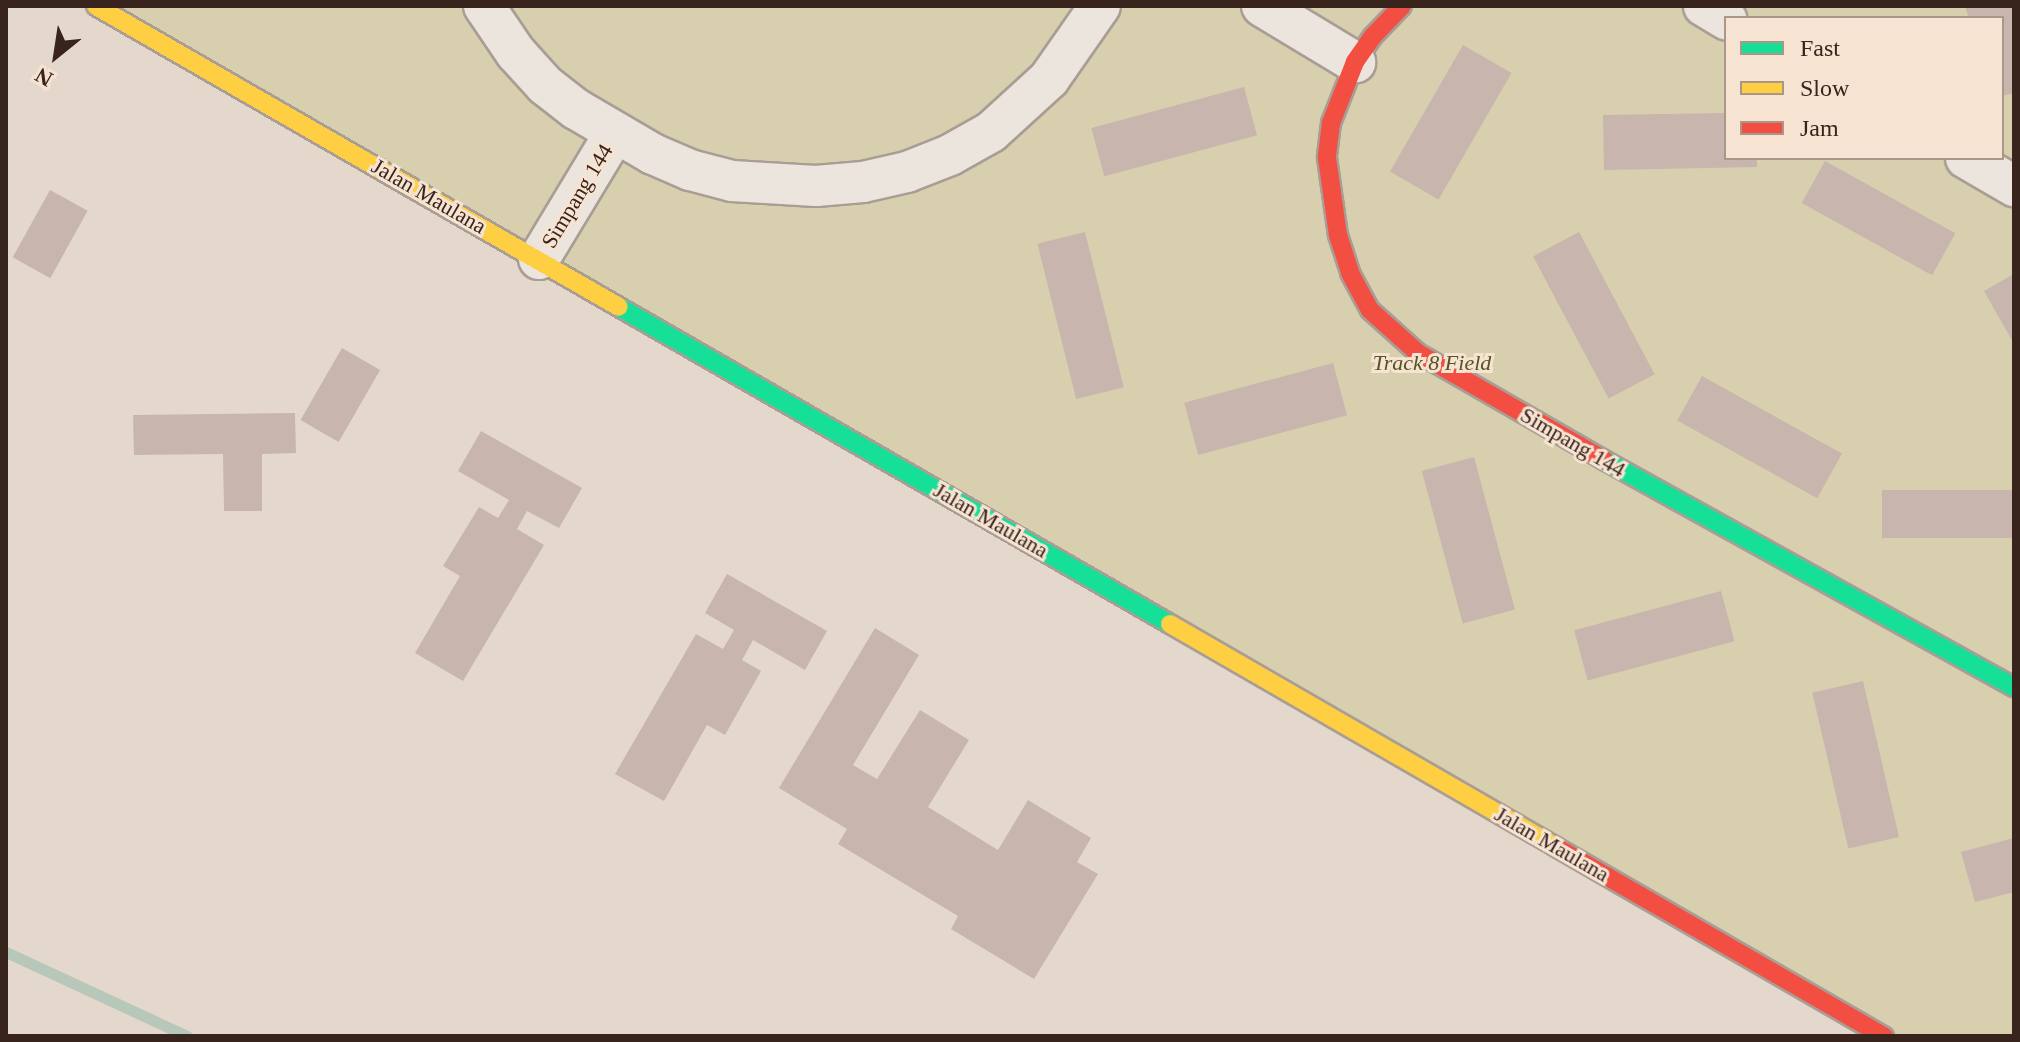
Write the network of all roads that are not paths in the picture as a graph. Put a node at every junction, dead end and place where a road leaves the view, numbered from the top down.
1 (96, 6) edge
2 (484, 6) edge
3 (1100, 6) edge
4 (1262, 6) edge
5 (1402, 6) edge
6 (1704, 6) edge
7 (1724, 18) edge
8 (1355, 62) junction
9 (615, 133) junction
10 (1969, 160) edge
11 (2014, 186) edge
12 (539, 259) junction
13 (2014, 687) edge
14 (1884, 1036) edge

1 - 12 main road, Jalan Maulana
2 - 9 street
3 - 9 street
4 - 8 street
5 - 8 main road, Simpang 144
6 - 7 street
8 - 13 main road, Simpang 144
9 - 12 street, Simpang 144
10 - 11 street
12 - 14 main road, Jalan Maulana

